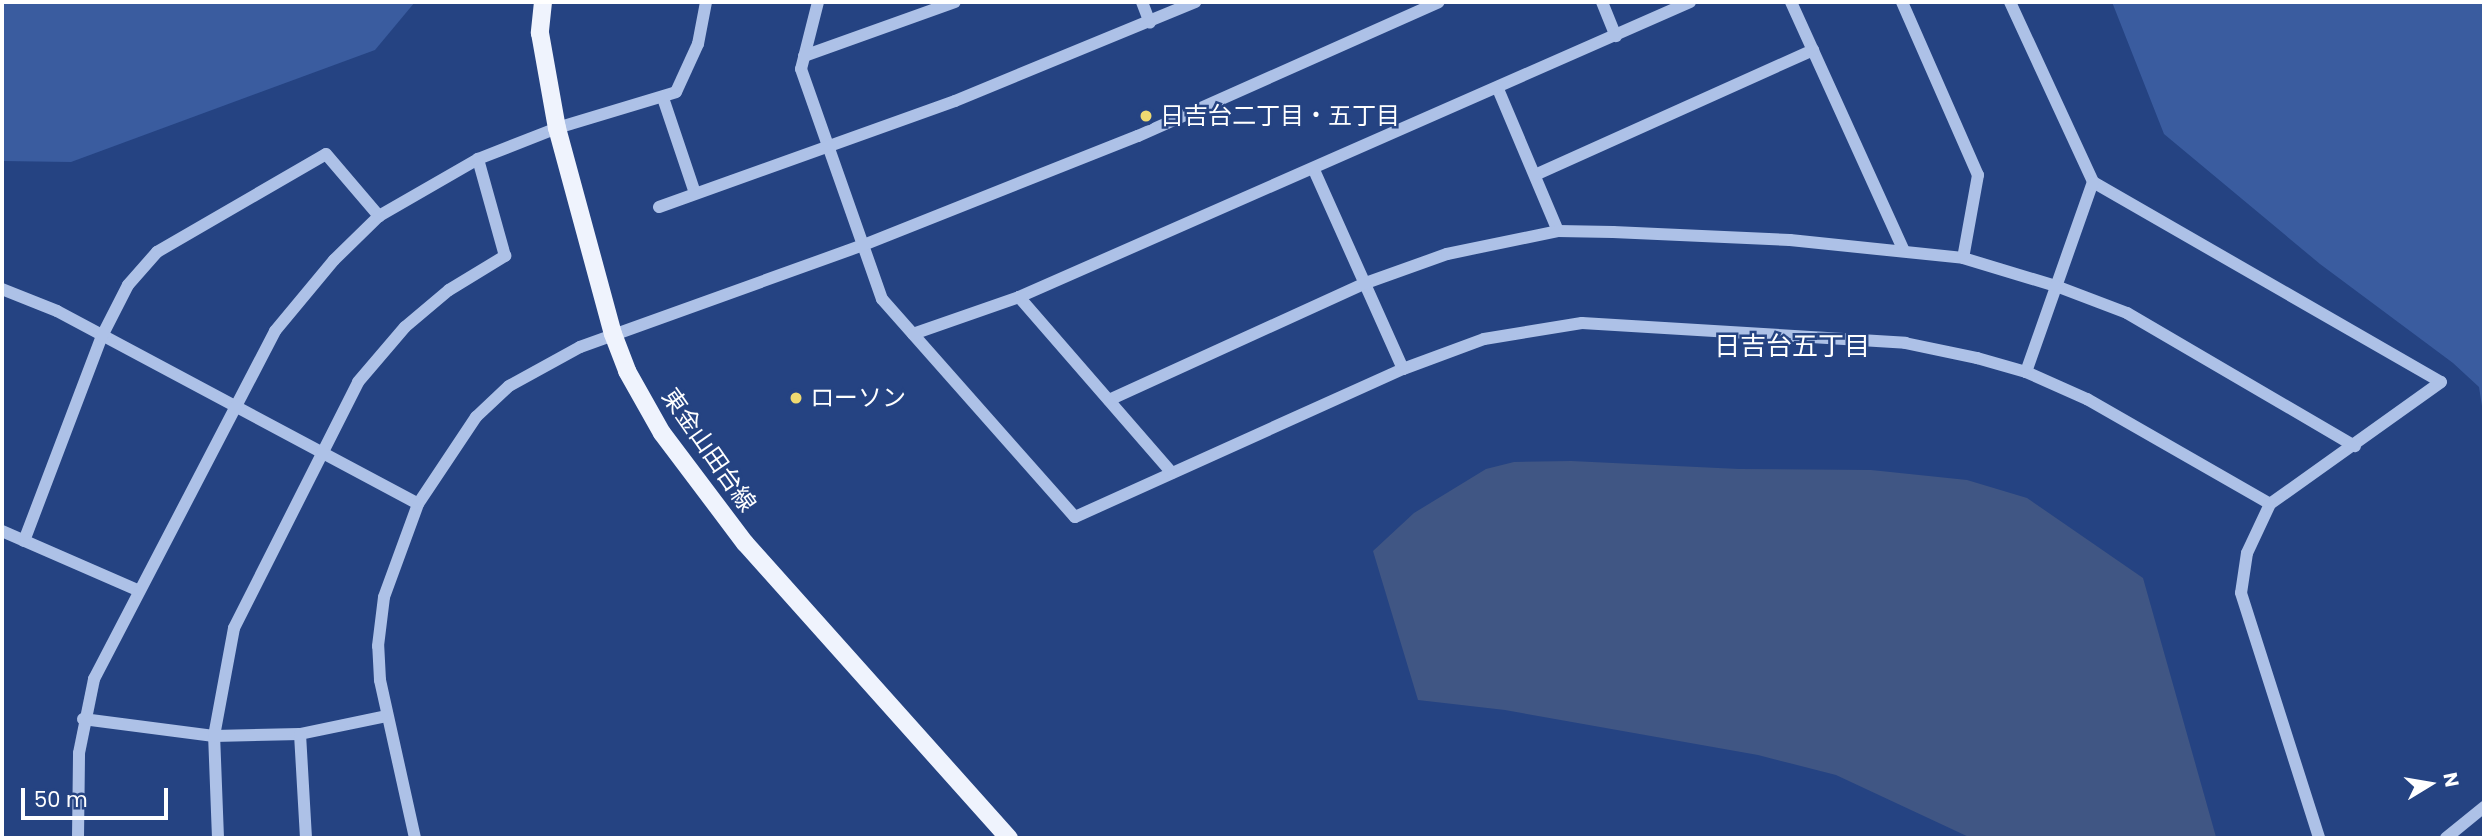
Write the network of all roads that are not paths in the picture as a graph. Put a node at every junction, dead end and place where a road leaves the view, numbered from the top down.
1 (543, 2) edge
2 (706, 2) edge
3 (818, 2) edge
4 (955, 2) edge
5 (1142, 2) edge
6 (1195, 2) edge
7 (1439, 2) edge
8 (1602, 2) edge
9 (1690, 2) edge
10 (1791, 2) edge
11 (1902, 2) edge
12 (2010, 2) edge
13 (1150, 23) junction
14 (1616, 36) junction
15 (1813, 50) junction
16 (804, 56) junction
17 (1498, 89) junction
18 (663, 98) junction
19 (557, 128) junction
20 (827, 149) junction
21 (478, 159) junction
22 (1314, 170) junction
23 (1535, 175) junction
24 (2093, 182) junction
25 (695, 193) junction
26 (659, 207) dead end
27 (379, 216) junction
28 (1558, 231) junction
29 (861, 246) junction
30 (1903, 249) junction
31 (1963, 258) junction
32 (1363, 284) junction
33 (2056, 286) junction
34 (2, 289) edge
35 (1019, 297) junction
36 (613, 334) junction
37 (913, 334) junction
38 (103, 336) junction
39 (1403, 369) junction
40 (2026, 372) junction
41 (1109, 400) junction
42 (236, 404) junction
43 (2354, 446) junction
44 (321, 449) junction
45 (1172, 473) junction
46 (418, 504) junction
47 (2270, 504) junction
48 (2, 531) edge
49 (24, 541) junction
50 (137, 590) junction
51 (386, 716) junction
52 (83, 719) junction
53 (300, 734) junction
54 (214, 736) junction
55 (2484, 807) edge
56 (78, 838) edge
57 (218, 838) edge
58 (306, 838) edge
59 (415, 838) edge
60 (1009, 838) edge
61 (2319, 838) edge
62 (2446, 838) edge

1 - 19 main road, 東金山田台線
2 - 18 street
3 - 16 street
4 - 16 street
5 - 13 street
6 - 13 street
7 - 29 street
8 - 14 street
9 - 14 street
10 - 15 street
11 - 31 street
12 - 24 street
13 - 20 street
14 - 17 street
15 - 23 street
15 - 30 street
16 - 20 street
17 - 22 street
17 - 23 street
18 - 19 street
18 - 25 street
19 - 21 street
19 - 36 main road, 東金山田台線
20 - 25 street
20 - 29 street
21 - 27 street
21 - 44 street
22 - 32 street
22 - 35 street
23 - 28 street
24 - 33 street
24 - 43 street
25 - 26 street
27 - 38 street
27 - 42 street
28 - 30 street
28 - 32 street
29 - 36 street
29 - 37 street
30 - 31 street
31 - 33 street
32 - 39 street
32 - 41 street
33 - 40 street
33 - 43 street
34 - 38 street
35 - 37 street
35 - 41 street
36 - 46 street
36 - 60 main road, 東金山田台線
37 - 45 street
38 - 42 street
38 - 49 street
39 - 40 street
39 - 45 street
40 - 47 street
41 - 45 street
42 - 44 street
42 - 50 street
43 - 47 street
44 - 46 street
44 - 54 street
46 - 51 street
47 - 61 street
48 - 49 street
49 - 50 street
50 - 52 street
51 - 53 street
51 - 59 street
52 - 54 street
52 - 56 street
53 - 54 street
53 - 58 street
54 - 57 street
55 - 62 street

